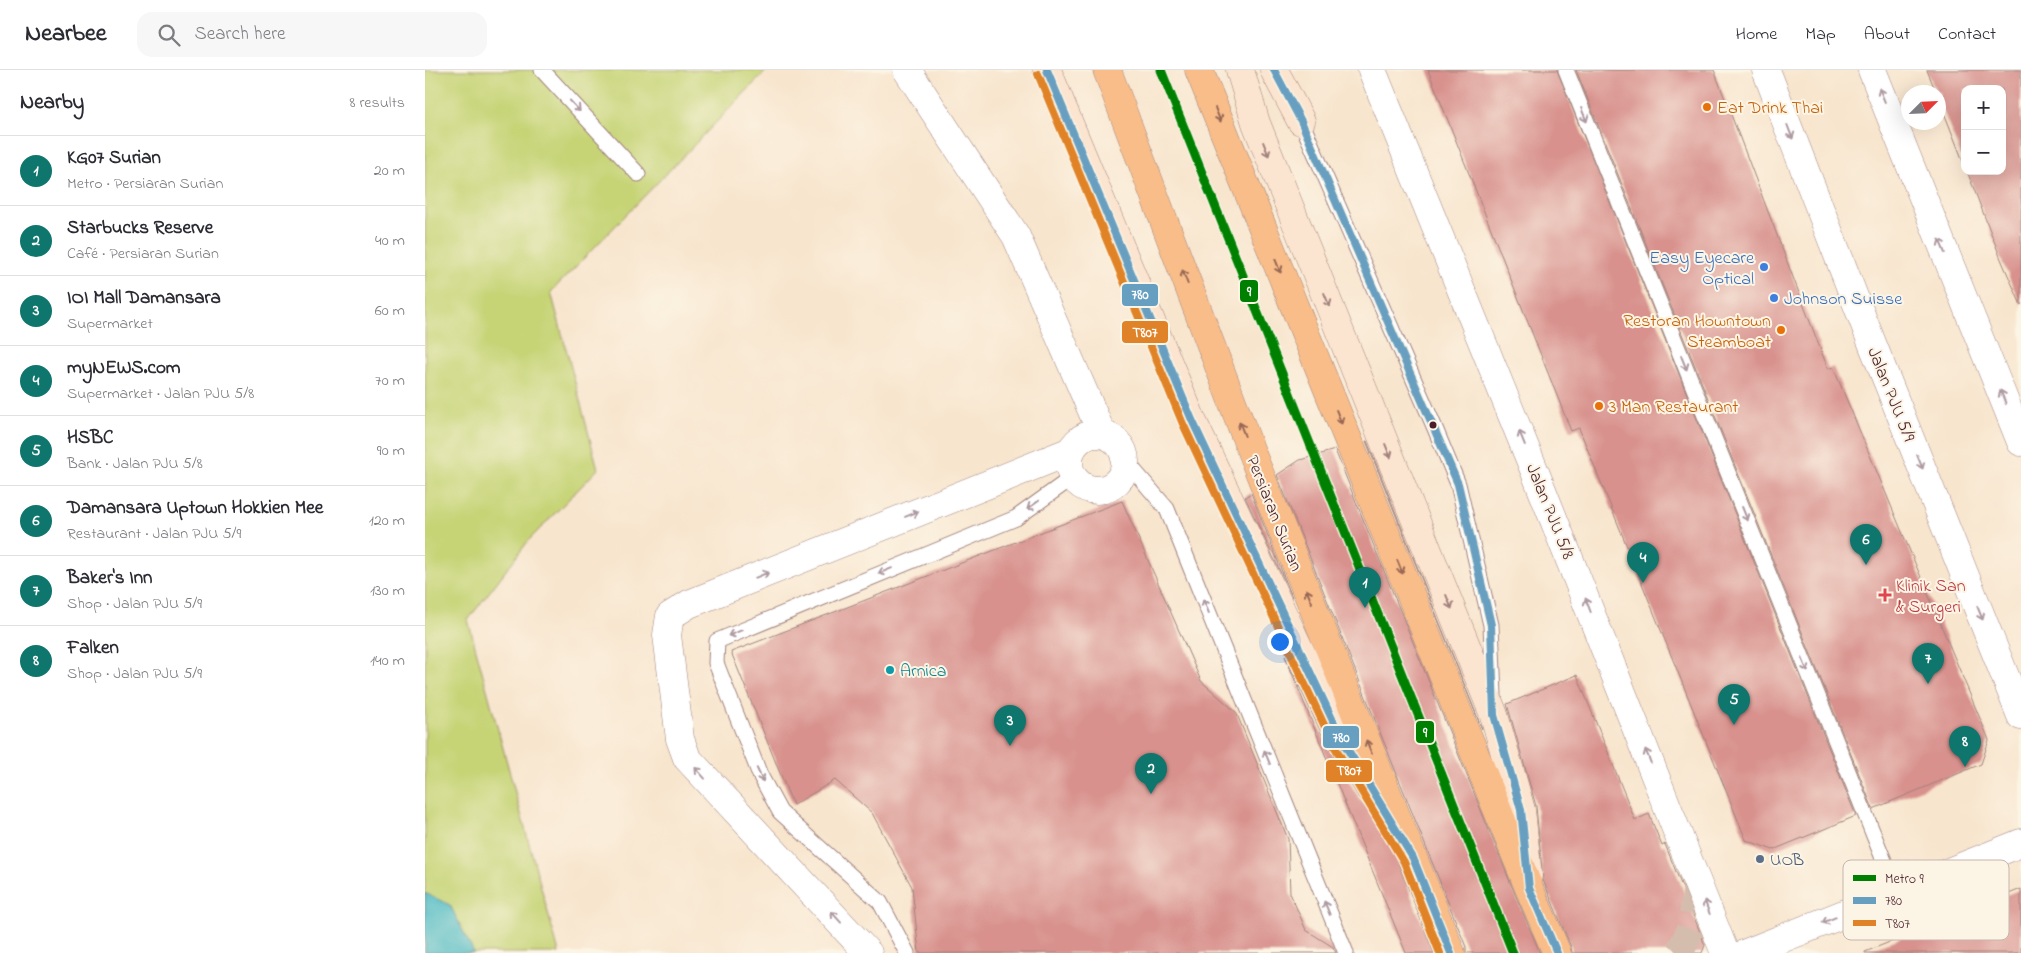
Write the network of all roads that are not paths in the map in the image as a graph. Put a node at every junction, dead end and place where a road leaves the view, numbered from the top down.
1 (542, 70) edge
2 (907, 70) edge
3 (1047, 70) edge
4 (1107, 70) edge
5 (1199, 70) edge
6 (1240, 70) edge
7 (1273, 70) edge
8 (1372, 70) edge
9 (1566, 70) edge
10 (1766, 70) edge
11 (1872, 70) edge
12 (1301, 121) joint
13 (637, 174) dead end
14 (1102, 434) junction
15 (2021, 442) edge
16 (1125, 460) junction
17 (1072, 464) junction
18 (2019, 706) edge
19 (1495, 715) junction
20 (2021, 844) edge
21 (1413, 858) junction
22 (1884, 860) edge
23 (1981, 860) edge
24 (1529, 888) junction
25 (1843, 914) edge
26 (868, 953) edge
27 (907, 953) edge
28 (1345, 953) edge
29 (1451, 953) edge
30 (1557, 953) edge
31 (1725, 953) edge
32 (1746, 953) edge

1 -> 13 lane
2 - 14 street
3 - 21 main road, Persiaran Surian
21 -> 4 main road, Persiaran Surian
5 -> 24 main road
6 -> 19 main road
7 - 12 main road
31 -> 8 street, Jalan PJU 5/8
9 -> 22 lane
10 -> 18 street, Jalan PJU 5/9
15 -> 11 street
12 - 19 lane
14 - 16 street
14 - 17 street
16 - 17 street
28 -> 16 lane
26 -> 17 street
17 -> 27 lane
19 - 24 main road
20 - 23 street
21 - 29 main road, Persiaran Surian
24 - 30 main road
25 -> 32 street

